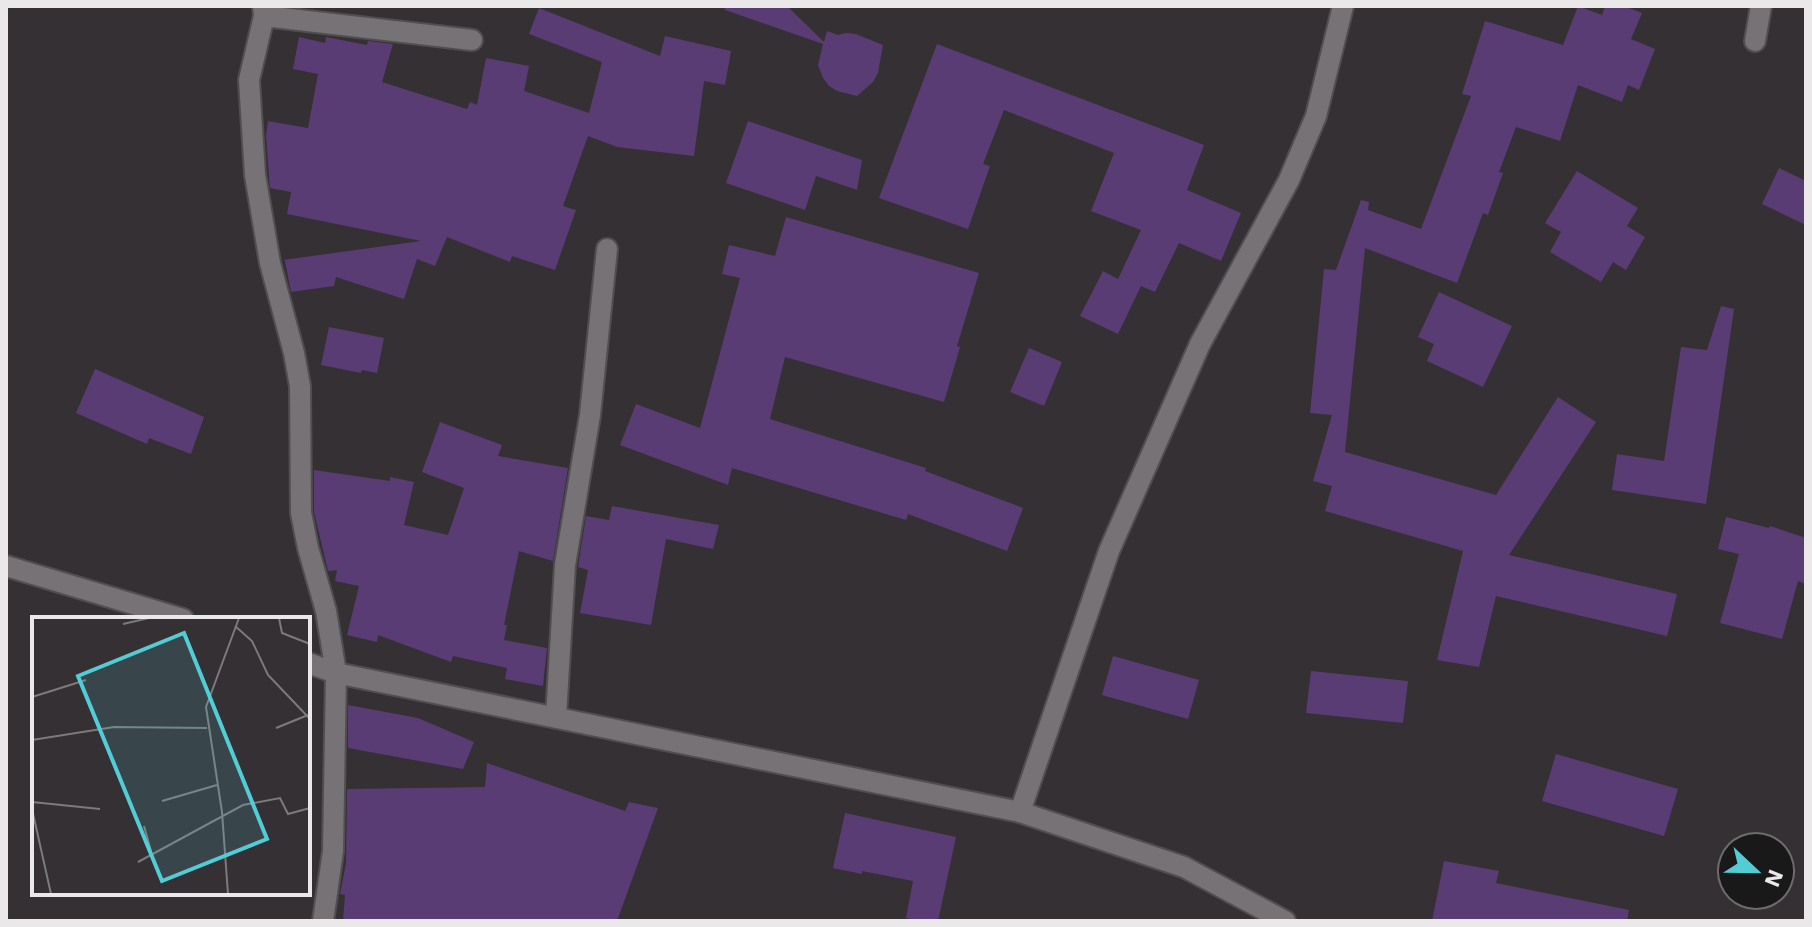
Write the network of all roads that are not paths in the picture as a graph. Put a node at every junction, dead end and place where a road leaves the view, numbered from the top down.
1 (1343, 6) edge
2 (1761, 6) edge
3 (264, 11) edge
4 (472, 40) dead end
5 (1755, 41) dead end
6 (607, 249) dead end
7 (6, 566) edge
8 (176, 617) edge
9 (310, 664) edge
10 (336, 673) junction
11 (556, 717) junction
12 (1020, 812) junction
13 (323, 921) edge
14 (1285, 921) edge

1 - 12 street
2 - 5 street
3 - 4 street
3 - 10 street
6 - 11 street
7 - 8 street
9 - 10 street
10 - 11 street
10 - 13 street
11 - 12 street
12 - 14 street

